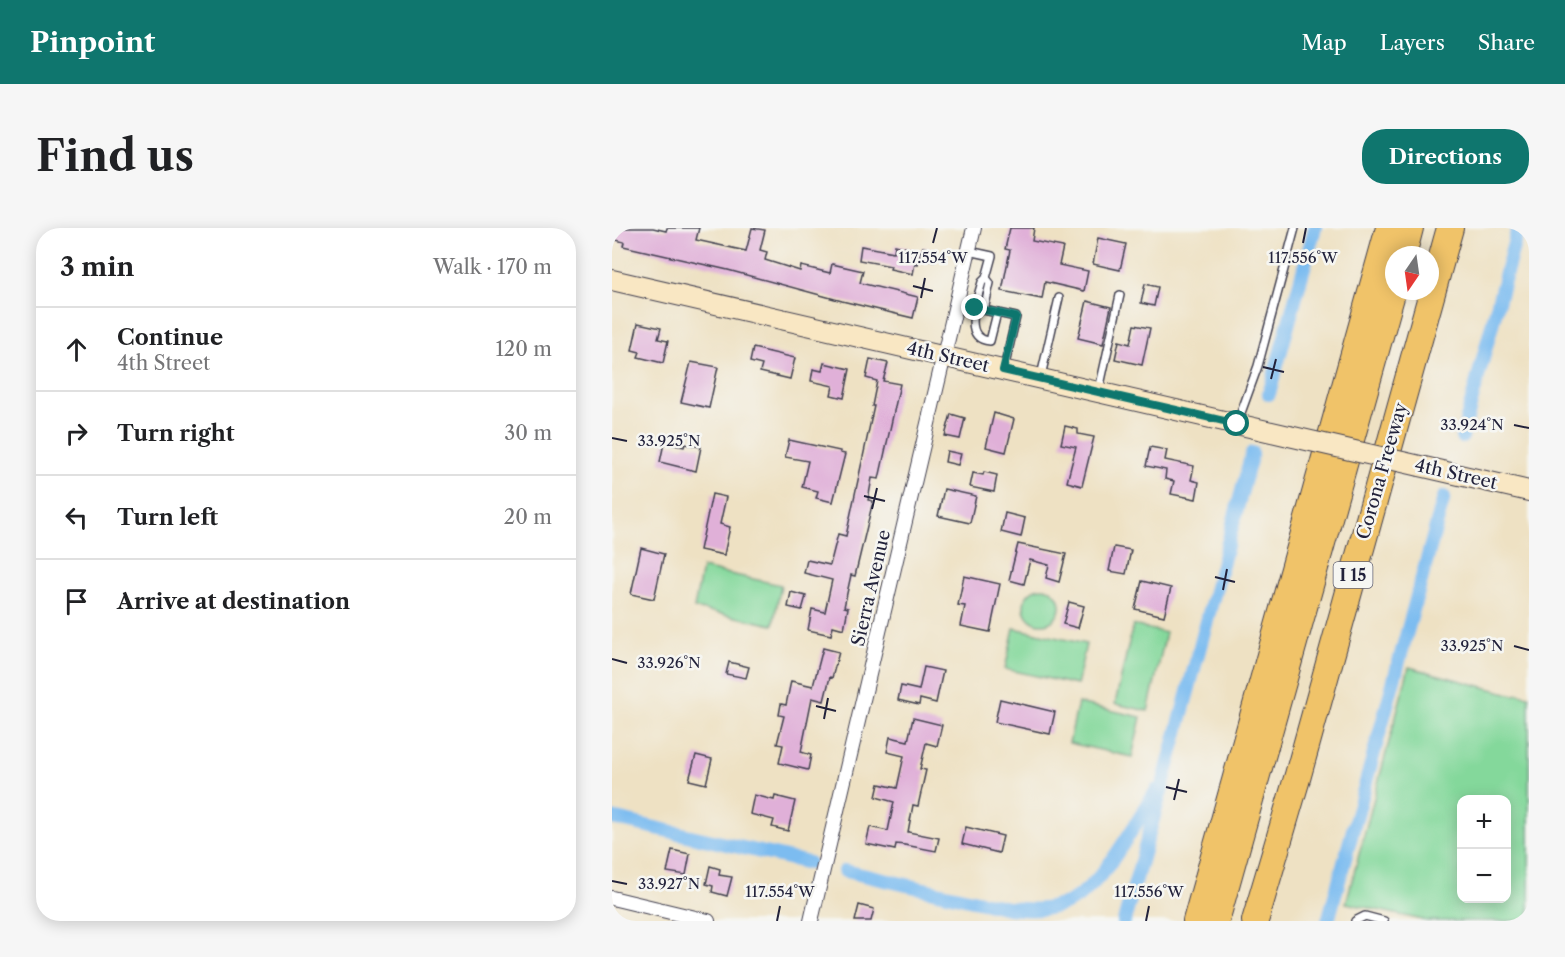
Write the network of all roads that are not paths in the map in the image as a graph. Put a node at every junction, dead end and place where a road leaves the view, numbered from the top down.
1 (974, 228) edge
2 (1296, 228) edge
3 (1389, 228) edge
4 (1410, 228) edge
5 (1426, 228) edge
6 (1450, 228) edge
7 (1405, 246) edge
8 (1421, 246) edge
9 (969, 251) junction
10 (986, 278) junction
11 (612, 280) edge
12 (1120, 295) dead end
13 (1059, 298) dead end
14 (1390, 300) edge
15 (1406, 300) edge
16 (956, 304) junction
17 (975, 308) junction
18 (984, 310) junction
19 (997, 313) junction
20 (944, 356) junction
21 (1003, 370) junction
22 (1041, 379) junction
23 (1099, 392) junction
24 (1240, 425) junction
25 (1529, 491) edge
26 (612, 898) edge
27 (653, 914) edge
28 (708, 921) edge
29 (811, 921) edge
30 (1196, 921) edge
31 (1216, 921) edge
32 (1234, 921) edge
33 (1255, 921) edge
34 (1355, 921) edge
35 (1384, 921) edge

1 - 9 street, Sierra Avenue
2 - 24 lane
3 - 30 highway
4 - 7 highway
5 - 8 highway
6 - 33 highway, Corona Freeway / I 15
9 - 10 lane
9 - 16 street, Sierra Avenue
10 - 17 lane
10 - 18 lane
11 - 20 street, 4th Street
12 - 23 lane
13 - 22 lane
14 - 31 highway
15 - 32 highway
16 - 17 lane
16 - 20 street, Sierra Avenue
17 - 18 lane
17 - 19 lane
18 - 19 lane
19 - 21 lane
20 - 21 street, 4th Street
20 - 29 street, Sierra Avenue
21 - 22 street, 4th Street
22 - 23 street, 4th Street
23 - 24 street, 4th Street
24 - 25 street, 4th Street, bridge
26 - 27 street
27 - 28 street
34 - 35 lane

